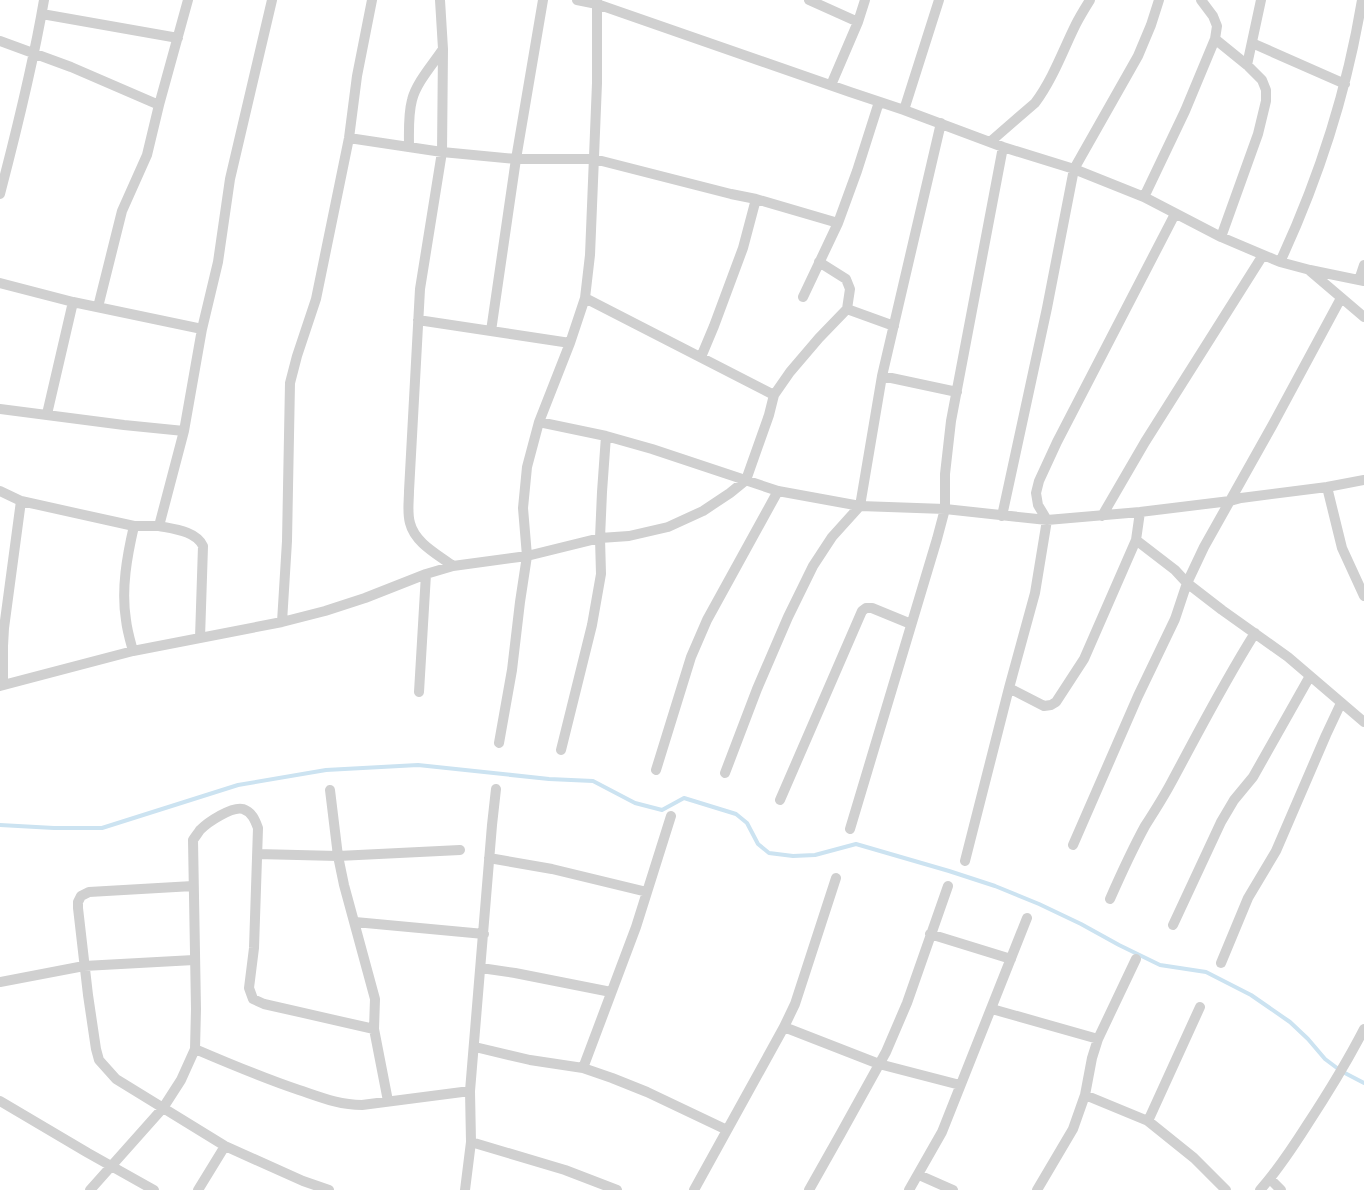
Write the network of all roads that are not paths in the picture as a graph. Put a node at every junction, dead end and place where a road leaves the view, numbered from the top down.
1 (44, 0) edge
2 (188, 0) edge
3 (272, 0) edge
4 (372, 0) edge
5 (440, 0) edge
6 (544, 0) edge
7 (577, 0) edge
8 (809, 0) edge
9 (865, 0) edge
10 (939, 0) edge
11 (1090, 0) edge
12 (1159, 0) edge
13 (1202, 0) edge
14 (1261, 0) edge
15 (1362, 0) edge
16 (597, 2) edge
17 (42, 14) junction
18 (858, 22) junction
19 (178, 38) junction
20 (1215, 39) junction
21 (0, 41) edge
22 (1252, 43) junction
23 (443, 50) junction
24 (35, 53) junction
25 (1247, 65) junction
26 (1345, 84) junction
27 (832, 85) junction
28 (879, 102) junction
29 (159, 104) junction
30 (904, 110) junction
31 (941, 124) junction
32 (349, 138) junction
33 (990, 142) junction
34 (409, 147) junction
35 (1003, 147) junction
36 (442, 152) junction
37 (516, 159) junction
38 (594, 159) junction
39 (1074, 169) junction
40 (0, 194) edge
41 (1144, 197) junction
42 (756, 199) junction
43 (1175, 214) junction
44 (838, 223) junction
45 (1221, 237) junction
46 (1263, 255) junction
47 (819, 262) junction
48 (1280, 262) junction
49 (1364, 265) edge
50 (1310, 270) junction
51 (1362, 281) edge
52 (0, 284) edge
53 (804, 297) dead end
54 (585, 298) junction
55 (1341, 298) junction
56 (73, 302) junction
57 (98, 307) junction
58 (847, 309) junction
59 (1364, 317) edge
60 (418, 320) junction
61 (894, 326) junction
62 (202, 329) junction
63 (491, 331) junction
64 (570, 342) junction
65 (700, 357) junction
66 (882, 376) junction
67 (957, 392) junction
68 (774, 395) junction
69 (0, 409) edge
70 (47, 414) junction
71 (539, 422) junction
72 (184, 431) junction
73 (606, 436) junction
74 (746, 480) junction
75 (1364, 480) edge
76 (1327, 486) junction
77 (0, 491) edge
78 (778, 491) junction
79 (22, 501) junction
80 (1230, 501) junction
81 (860, 506) junction
82 (945, 509) junction
83 (1140, 512) junction
84 (1002, 516) junction
85 (1102, 516) junction
86 (1047, 520) junction
87 (134, 526) junction
88 (159, 526) junction
89 (600, 538) junction
90 (1136, 540) junction
91 (527, 556) junction
92 (453, 566) junction
93 (426, 574) junction
94 (1187, 583) junction
95 (1364, 596) edge
96 (282, 622) junction
97 (911, 624) junction
98 (1255, 634) junction
99 (200, 638) junction
100 (133, 650) junction
101 (1310, 676) junction
102 (2, 686) edge
103 (1009, 688) junction
104 (419, 692) dead end
105 (1342, 703) junction
106 (1364, 722) edge
107 (499, 743) dead end
108 (561, 750) dead end
109 (656, 770) dead end
110 (725, 773) dead end
111 (496, 789) dead end
112 (330, 790) dead end
113 (780, 800) dead end
114 (671, 816) dead end
115 (850, 829) dead end
116 (1073, 845) dead end
117 (460, 850) dead end
118 (257, 854) junction
119 (338, 856) junction
120 (489, 858) junction
121 (965, 861) dead end
122 (836, 878) dead end
123 (193, 886) junction
124 (948, 886) dead end
125 (648, 892) junction
126 (1110, 899) dead end
127 (1027, 918) dead end
128 (354, 922) junction
129 (1173, 925) dead end
130 (484, 934) junction
131 (930, 934) junction
132 (1011, 959) junction
133 (1136, 959) dead end
134 (194, 960) junction
135 (1221, 962) dead end
136 (84, 966) junction
137 (481, 968) junction
138 (0, 982) edge
139 (611, 992) junction
140 (1200, 1008) dead end
141 (992, 1009) junction
142 (784, 1027) junction
143 (1364, 1029) edge
144 (374, 1030) junction
145 (1098, 1040) junction
146 (475, 1047) junction
147 (195, 1049) junction
148 (879, 1064) junction
149 (583, 1068) junction
150 (960, 1085) junction
151 (470, 1091) junction
152 (1085, 1095) junction
153 (0, 1101) edge
154 (388, 1102) junction
155 (163, 1108) junction
156 (1148, 1121) junction
157 (727, 1130) junction
158 (471, 1142) junction
159 (224, 1146) junction
160 (110, 1166) junction
161 (919, 1175) junction
162 (1270, 1179) junction
163 (90, 1190) edge
164 (154, 1190) edge
165 (198, 1190) edge
166 (329, 1190) edge
167 (465, 1190) edge
168 (617, 1190) edge
169 (694, 1190) edge
170 (809, 1190) edge
171 (909, 1190) edge
172 (953, 1190) edge
173 (1038, 1190) edge
174 (1226, 1190) edge
175 (1260, 1190) edge
176 (1281, 1190) edge

1 - 17 street
2 - 19 street
3 - 62 street
4 - 32 street
5 - 23 street
6 - 37 street
7 - 16 street
8 - 18 street
9 - 18 street
10 - 30 street
11 - 33 street
12 - 39 street
13 - 20 street
14 - 22 street
15 - 26 street
16 - 27 street
16 - 38 street
17 - 19 street
17 - 24 street
18 - 27 street
19 - 29 street
20 - 25 street
20 - 41 street
21 - 24 street
22 - 25 street
22 - 26 street
23 - 34 street
23 - 36 street
24 - 29 street
24 - 40 street
25 - 45 street
26 - 48 street
27 - 28 street
28 - 30 street
28 - 44 street
29 - 57 street
30 - 31 street
31 - 33 street
31 - 61 street
32 - 34 street
32 - 96 street
33 - 35 street
34 - 36 street
35 - 39 street
35 - 67 street
36 - 37 street
36 - 60 street
37 - 38 street
37 - 63 street
38 - 42 street
38 - 54 street
39 - 41 street
39 - 84 street
41 - 43 street
42 - 44 street
42 - 65 street
43 - 45 street
43 - 86 street
44 - 47 street
45 - 46 street
46 - 48 street
46 - 85 street
47 - 53 street
47 - 58 street
48 - 50 street
49 - 51 street
50 - 51 street
50 - 55 street
52 - 56 street
54 - 64 street
54 - 65 street
55 - 59 street
55 - 80 street
56 - 57 street
56 - 70 street
57 - 62 street
58 - 61 street
58 - 68 street
60 - 63 street
60 - 92 street
61 - 66 street
62 - 72 street
63 - 64 street
64 - 71 street
65 - 68 street
66 - 67 street
66 - 81 street
67 - 82 street
68 - 74 street
69 - 70 street
70 - 72 street
71 - 73 street
71 - 91 street
72 - 88 street
73 - 74 street
73 - 89 street
74 - 78 street
74 - 89 street
75 - 76 street
76 - 80 street
76 - 95 street
77 - 79 street
78 - 81 street
78 - 109 street
79 - 87 street
79 - 102 street
80 - 83 street
80 - 94 street
81 - 82 street
81 - 110 street
82 - 84 street
82 - 97 street
83 - 85 street
83 - 90 street
84 - 86 street
85 - 86 street
86 - 103 street
87 - 88 street
87 - 100 street
88 - 99 street
89 - 91 street
89 - 108 street
90 - 94 street
90 - 103 street
91 - 92 street
91 - 107 street
92 - 93 street
93 - 96 street
93 - 104 street
94 - 98 street
94 - 116 street
96 - 99 street
97 - 113 street
97 - 115 street
98 - 101 street
98 - 126 street
99 - 100 street
100 - 102 street
101 - 105 street
101 - 129 street
103 - 121 street
105 - 106 street
105 - 135 street
111 - 120 street
112 - 119 street
114 - 125 street
117 - 119 street
118 - 119 street
118 - 123 street
118 - 144 street
119 - 128 street
120 - 125 street
120 - 130 street
122 - 142 street
123 - 134 street
123 - 136 street
124 - 131 street
125 - 139 street
127 - 132 street
128 - 130 street
128 - 144 street
130 - 137 street
131 - 132 street
131 - 148 street
132 - 141 street
133 - 145 street
134 - 136 street
134 - 147 street
136 - 138 street
136 - 155 street
137 - 139 street
137 - 146 street
139 - 149 street
140 - 156 street
141 - 145 street
141 - 150 street
142 - 148 street
142 - 157 street
143 - 162 street
144 - 154 street
145 - 152 street
146 - 149 street
146 - 151 street
147 - 154 street
147 - 155 street
148 - 150 street
148 - 170 street
149 - 157 street
150 - 161 street
151 - 154 street
151 - 158 street
152 - 156 street
152 - 173 street
153 - 160 street
155 - 159 street
155 - 160 street
156 - 174 street
157 - 169 street
158 - 167 street
158 - 168 street
159 - 165 street
159 - 166 street
160 - 163 street
160 - 164 street
161 - 171 street
161 - 172 street
162 - 175 street
162 - 176 street

